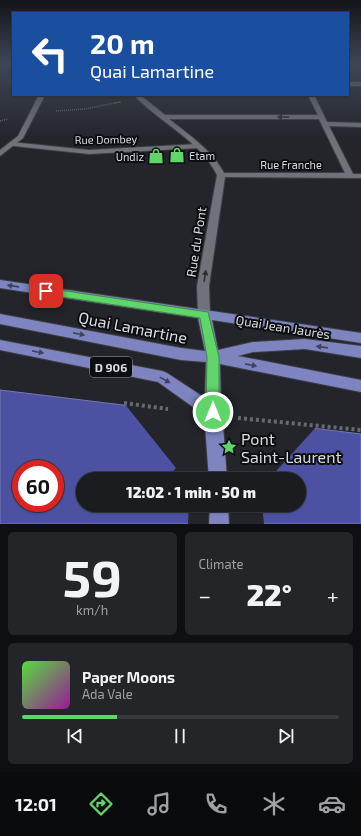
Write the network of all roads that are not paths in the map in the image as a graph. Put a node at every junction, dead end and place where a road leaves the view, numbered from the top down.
1 (42, 96) edge
2 (312, 96) edge
3 (140, 97) edge
4 (164, 117) junction
5 (324, 120) junction
6 (361, 125) edge
7 (14, 144) junction
8 (198, 146) junction
9 (0, 154) edge
10 (221, 175) junction
11 (350, 176) junction
12 (361, 176) edge
13 (0, 284) edge
14 (204, 315) junction
15 (0, 319) edge
16 (361, 338) edge
17 (0, 345) edge
18 (361, 352) edge
19 (213, 357) junction
20 (361, 386) edge
21 (213, 412) junction
22 (217, 472) edge
23 (219, 512) edge
24 (219, 524) edge

1 - 7 street
2 - 5 street
3 - 4 street
5 -> 4 street
4 - 8 street
5 - 6 street
5 - 11 street
7 - 8 street, Rue Dombey
7 - 9 street
8 - 10 street
10 - 11 street, Rue Franche
14 -> 10 street, Rue du Pont
11 - 12 street, Rue Franche
14 -> 13 main road, Quai Lamartine
14 - 16 main road, Quai Jean Jaurès
14 - 19 main road
15 -> 19 main road, Quai Lamartine / D 906
17 -> 21 main road, D 906
18 -> 19 main road, D 906
19 -> 20 main road, D 906
19 - 21 main road
21 - 22 main road, bridge
23 - 24 main road

